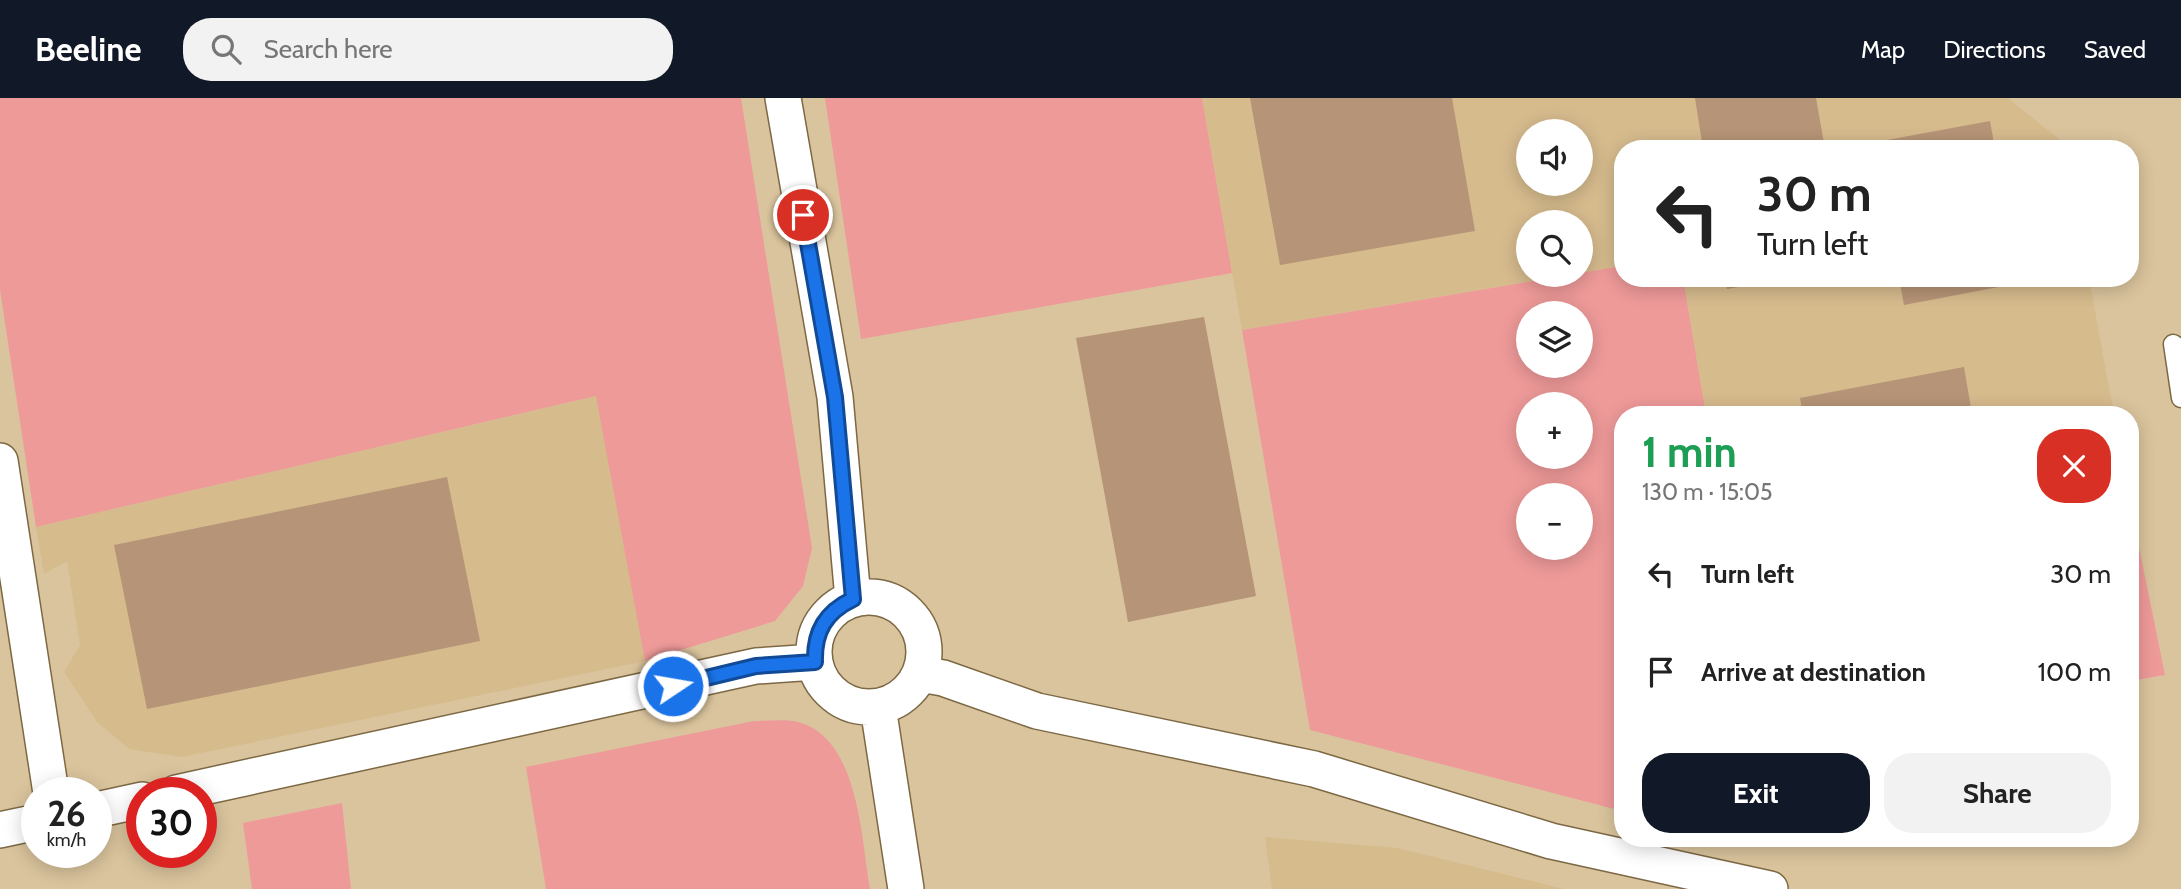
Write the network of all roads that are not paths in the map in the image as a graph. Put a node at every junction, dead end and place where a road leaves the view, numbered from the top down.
1 (783, 98) edge
2 (2181, 349) edge
3 (2181, 398) edge
4 (0, 461) edge
5 (853, 599) junction
6 (815, 662) junction
7 (920, 674) junction
8 (878, 707) junction
9 (49, 777) edge
10 (217, 784) edge
11 (21, 825) edge
12 (0, 830) edge
13 (906, 889) edge
14 (1770, 889) edge

1 - 5 street
2 - 3 lane
4 - 9 street
5 - 6 street
5 - 7 street
6 - 8 street
6 - 10 street
7 - 8 street
7 - 14 street
8 - 13 street
11 - 12 street

